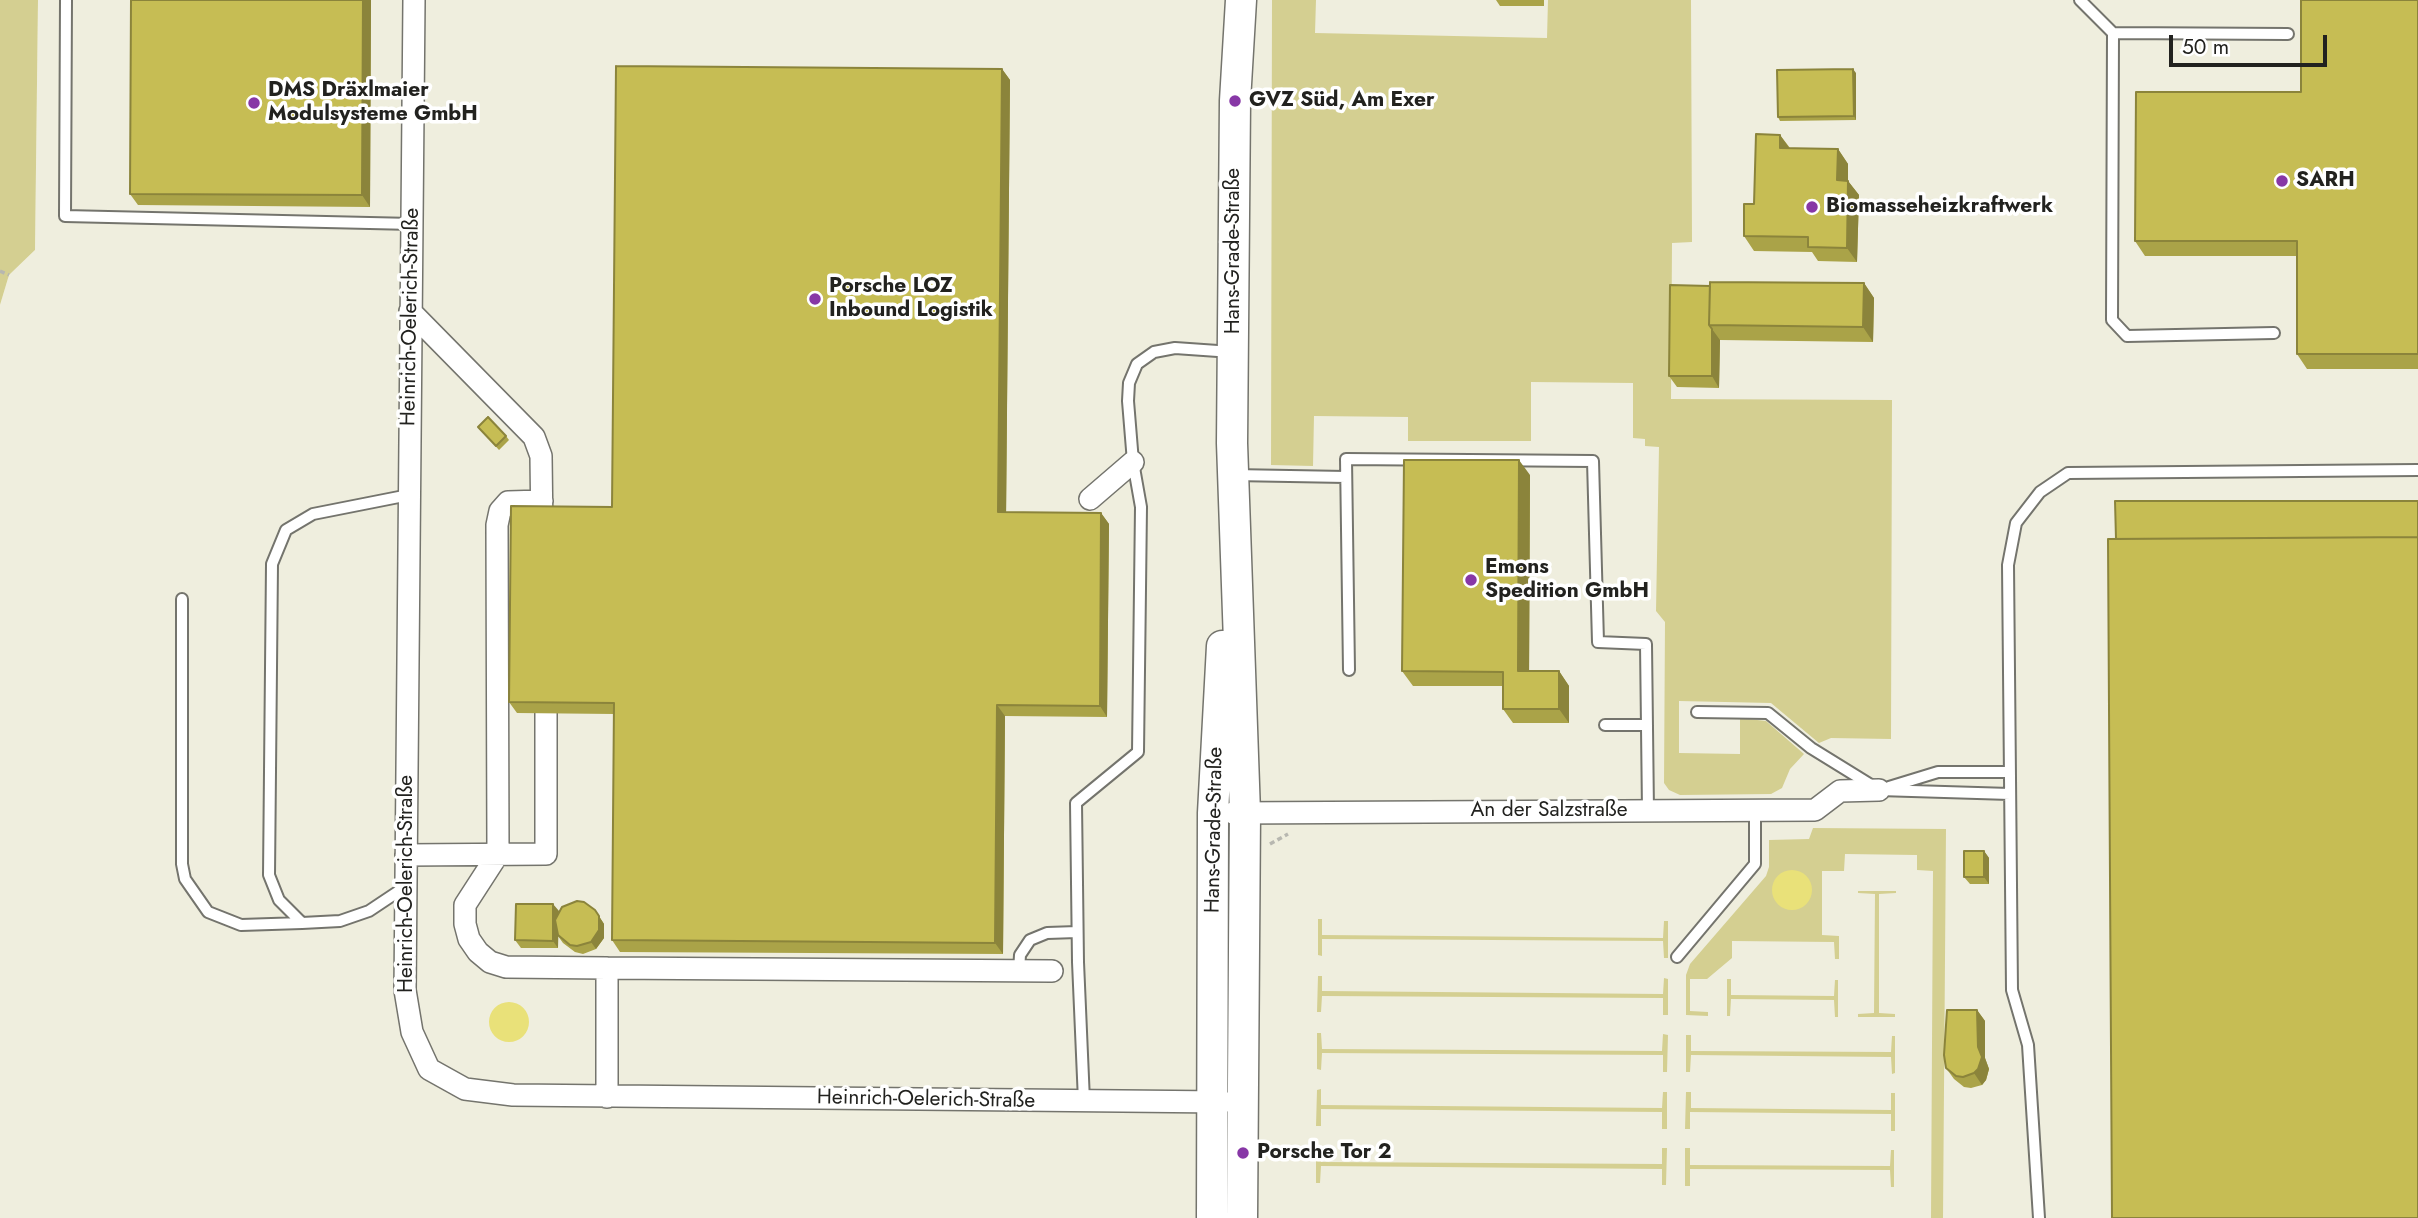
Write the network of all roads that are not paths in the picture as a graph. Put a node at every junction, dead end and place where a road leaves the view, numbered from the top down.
1 (66, 0) edge
2 (414, 0) edge
3 (1227, 0) edge
4 (1241, 0) edge
5 (2080, 0) edge
6 (2113, 33) junction
7 (2288, 34) dead end
8 (1235, 101) junction
9 (413, 224) junction
10 (410, 311) junction
11 (2274, 333) dead end
12 (1233, 352) junction
13 (1232, 443) junction
14 (1133, 462) junction
15 (2418, 470) edge
16 (1233, 475) junction
17 (1346, 477) junction
18 (409, 495) junction
19 (1090, 499) dead end
20 (542, 501) junction
21 (543, 549) edge
22 (182, 599) dead end
23 (545, 658) edge
24 (1349, 670) dead end
25 (1698, 712) dead end
26 (1605, 725) dead end
27 (1647, 725) junction
28 (2010, 772) junction
29 (1879, 790) junction
30 (2010, 794) junction
31 (1755, 810) junction
32 (1648, 811) junction
33 (1213, 813) junction
34 (1245, 813) junction
35 (498, 854) junction
36 (406, 855) junction
37 (406, 886) junction
38 (302, 923) junction
39 (1077, 932) junction
40 (1677, 957) dead end
41 (607, 968) junction
42 (1019, 971) junction
43 (1052, 971) dead end
44 (607, 1097) junction
45 (1084, 1101) junction
46 (1212, 1102) junction
47 (1243, 1102) junction
48 (1212, 1218) edge
49 (1242, 1218) edge
50 (2039, 1218) edge

1 - 9 lane
2 - 9 street, Heinrich-Oelerich-Straße
3 - 8 street, Hans-Grade-Straße
4 - 8 street, Hans-Grade-Straße
5 - 6 lane
6 - 7 lane
6 - 11 lane
8 - 12 street, Hans-Grade-Straße
9 - 10 street, Heinrich-Oelerich-Straße
10 - 18 street, Heinrich-Oelerich-Straße
10 - 20 street
12 - 13 street, Hans-Grade-Straße
12 - 14 lane
13 - 16 street, Hans-Grade-Straße
13 - 33 street, Hans-Grade-Straße
14 - 19 street
14 - 39 lane
15 - 28 lane
16 - 17 lane
16 - 34 street, Hans-Grade-Straße
17 - 24 lane
17 - 27 lane
18 - 36 street, Heinrich-Oelerich-Straße
18 - 38 lane
20 - 21 street
20 - 35 street
22 - 38 lane
23 - 35 street
25 - 29 lane
26 - 27 lane
27 - 32 lane
28 - 29 lane
28 - 30 lane
29 - 30 lane
29 - 31 street, An der Salzstraße
30 - 50 lane
31 - 32 street, An der Salzstraße
31 - 40 lane
32 - 34 street, An der Salzstraße
33 - 34 street, An der Salzstraße
33 - 46 street, Hans-Grade-Straße
34 - 47 street, Hans-Grade-Straße
35 - 36 street
35 - 41 street
36 - 37 street, Heinrich-Oelerich-Straße
37 - 38 lane
37 - 44 street, Heinrich-Oelerich-Straße
39 - 42 lane
39 - 45 lane
41 - 42 street
41 - 44 street
42 - 43 street
44 - 45 street, Heinrich-Oelerich-Straße
45 - 46 street, Heinrich-Oelerich-Straße
46 - 47 street, Heinrich-Oelerich-Straße
46 - 48 street, Hans-Grade-Straße
47 - 49 street, Hans-Grade-Straße

